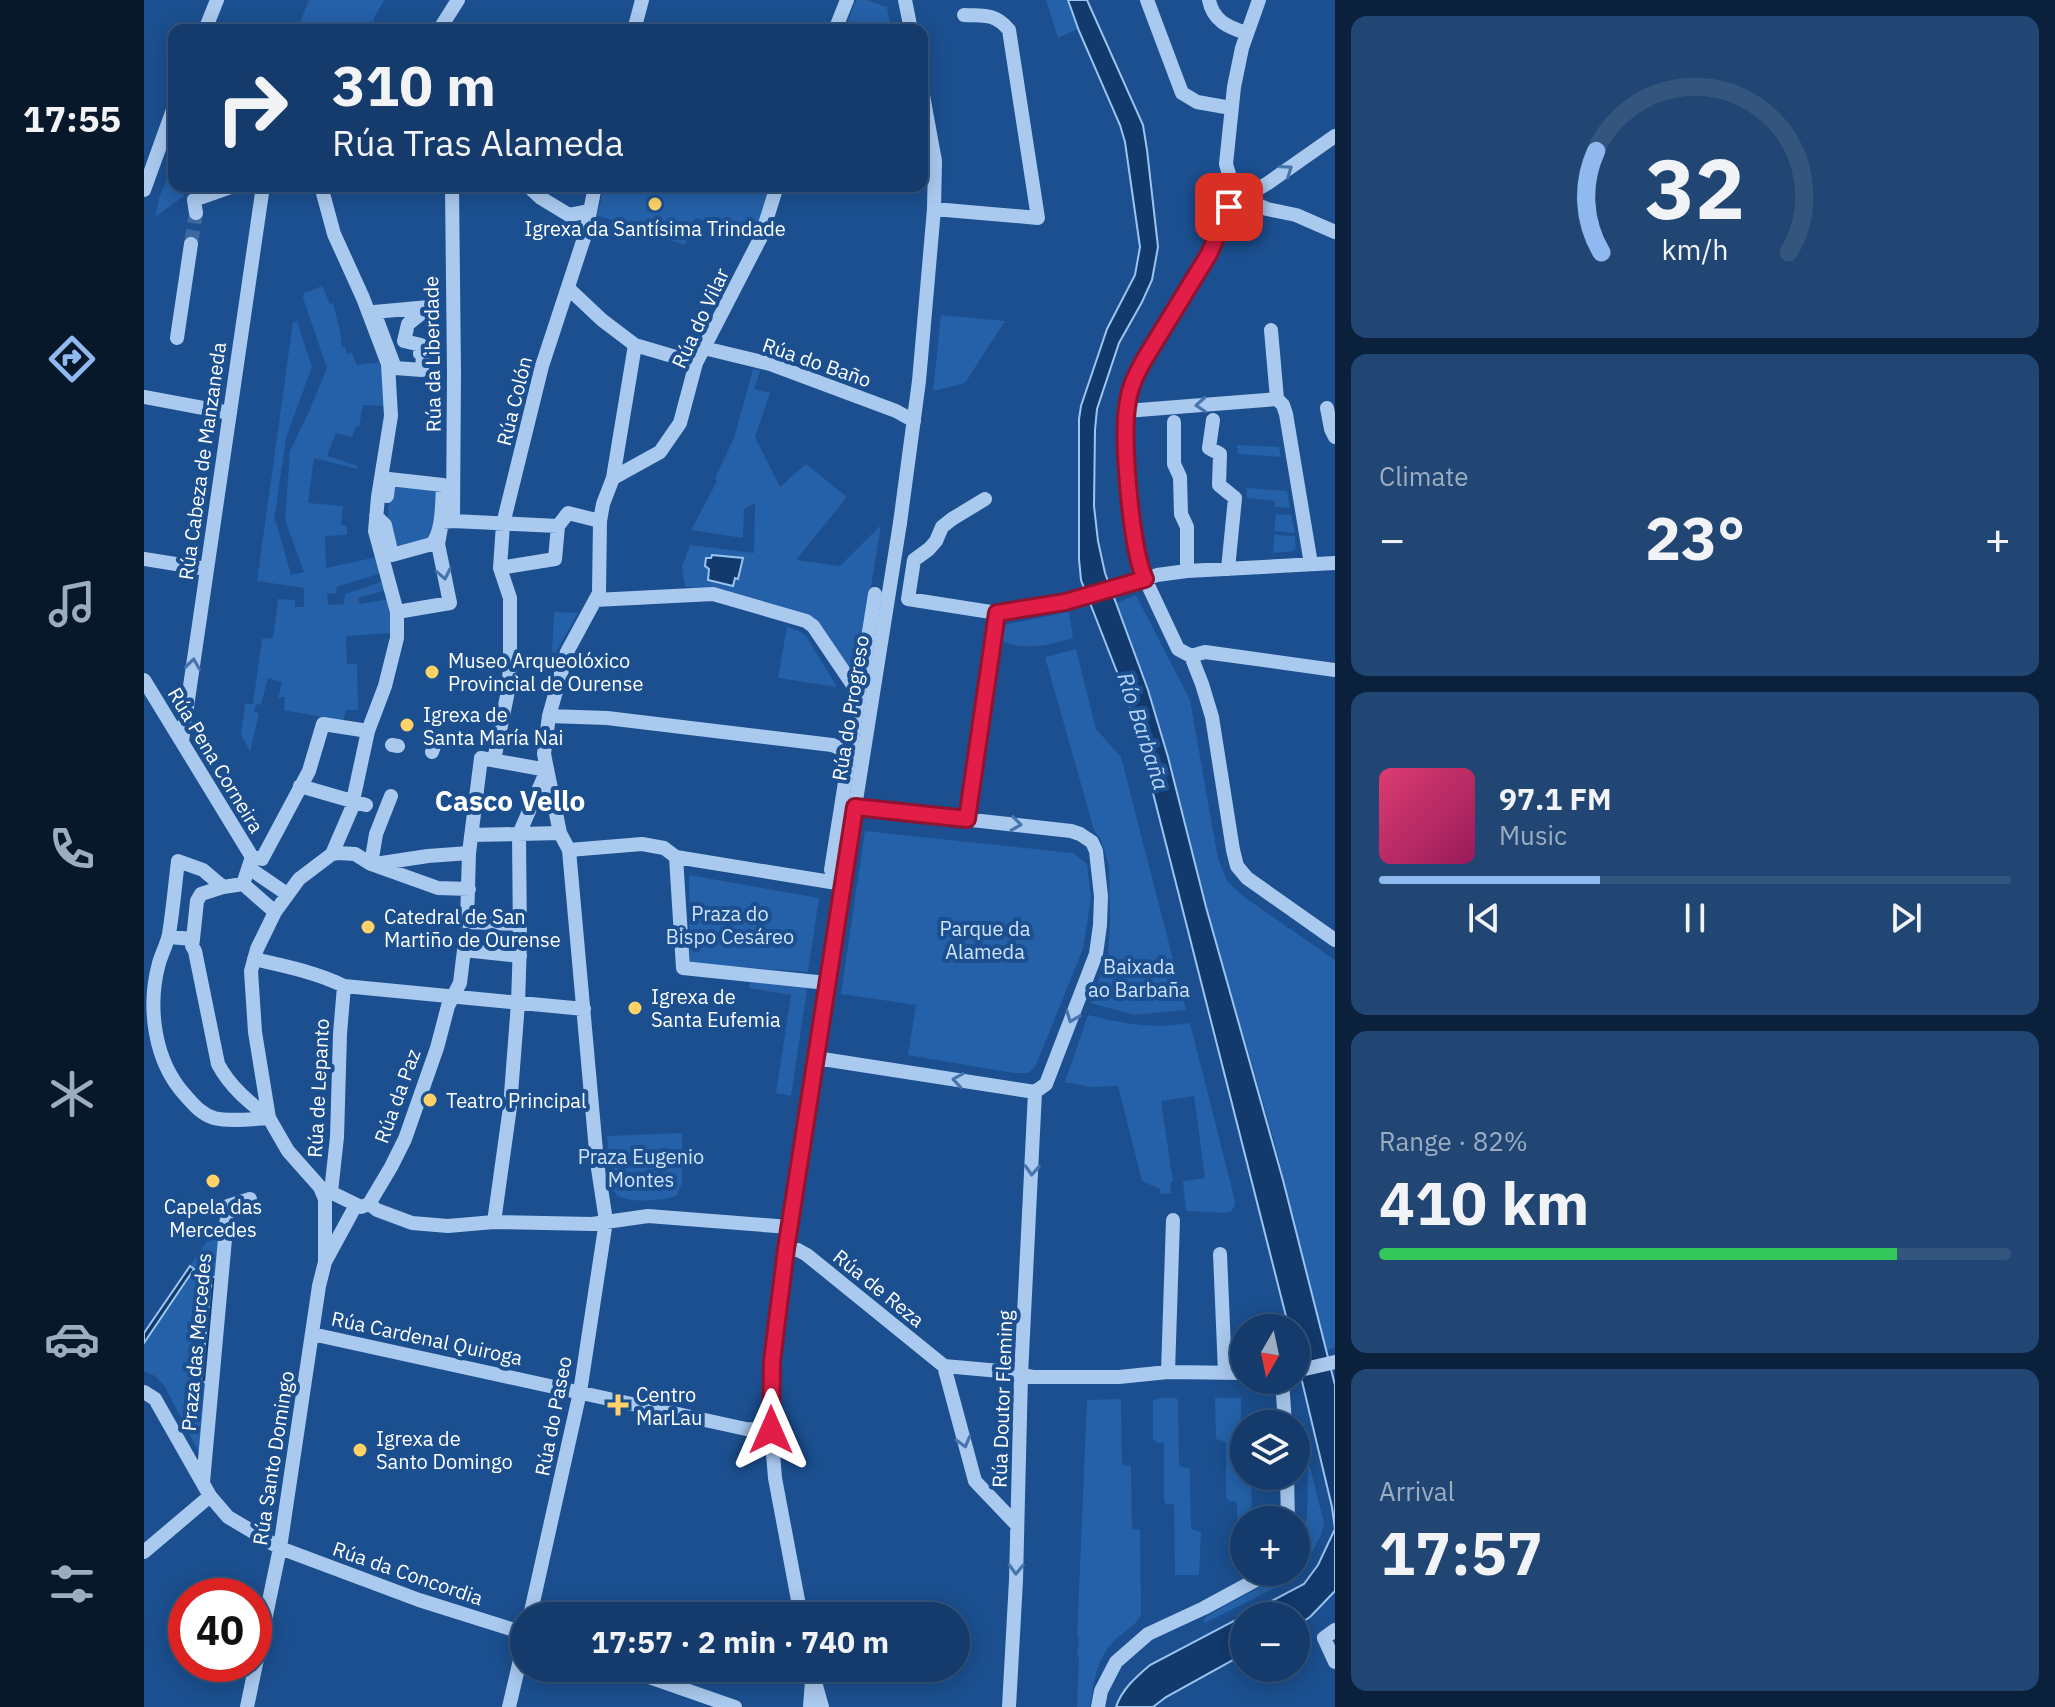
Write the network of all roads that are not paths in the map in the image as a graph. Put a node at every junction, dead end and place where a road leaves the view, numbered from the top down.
1 (217, 0) edge
2 (458, 0) edge
3 (642, 0) edge
4 (847, 0) edge
5 (1147, 0) edge
6 (1209, 0) edge
7 (1259, 0) edge
8 (904, 3) edge
9 (964, 15) dead end
10 (207, 24) edge
11 (443, 24) edge
12 (636, 24) edge
13 (837, 24) edge
14 (909, 24) edge
15 (1246, 33) junction
16 (1231, 108) junction
17 (168, 119) edge
18 (1335, 136) edge
19 (149, 156) edge
20 (929, 159) edge
21 (144, 190) edge
22 (223, 192) edge
23 (262, 192) edge
24 (323, 192) edge
25 (452, 192) edge
26 (534, 192) edge
27 (594, 192) edge
28 (775, 192) edge
29 (1235, 195) junction
30 (195, 207) dead end
31 (934, 209) junction
32 (590, 211) junction
33 (1335, 232) edge
34 (191, 244) tunnel mouth
35 (568, 288) junction
36 (453, 307) junction
37 (427, 309) junction
38 (1271, 330) dead end
39 (177, 338) dead end
40 (635, 345) junction
41 (704, 348) junction
42 (390, 363) junction
43 (696, 363) junction
44 (144, 397) edge
45 (1277, 399) junction
46 (1327, 408) dead end
47 (1126, 411) junction
48 (230, 413) junction
49 (1213, 420) dead end
50 (914, 421) junction
51 (1174, 422) dead end
52 (1335, 437) edge
53 (611, 481) junction
54 (985, 499) dead end
55 (376, 516) junction
56 (453, 521) junction
57 (600, 521) junction
58 (503, 524) junction
59 (558, 526) junction
60 (144, 559) edge
61 (1335, 563) edge
62 (1311, 564) junction
63 (500, 568) junction
64 (207, 569) junction
65 (1228, 569) junction
66 (1187, 571) junction
67 (1143, 585) junction
68 (875, 594) dead end
69 (595, 600) junction
70 (397, 612) junction
71 (997, 613) junction
72 (1191, 656) junction
73 (1335, 670) edge
74 (144, 680) edge
75 (859, 694) junction
76 (549, 716) junction
77 (368, 731) junction
78 (437, 737) dead end
79 (182, 741) junction
80 (432, 752) dead end
81 (862, 757) junction
82 (494, 760) junction
83 (547, 770) junction
84 (300, 786) junction
85 (375, 804) junction
86 (855, 807) junction
87 (967, 819) junction
88 (560, 833) junction
89 (519, 834) junction
90 (471, 835) junction
91 (569, 850) junction
92 (469, 853) junction
93 (332, 854) junction
94 (676, 857) junction
95 (257, 861) junction
96 (371, 864) junction
97 (843, 884) junction
98 (234, 885) junction
99 (469, 889) junction
100 (287, 894) junction
101 (275, 912) junction
102 (520, 924) junction
103 (169, 937) junction
104 (193, 939) junction
105 (1335, 940) edge
106 (520, 956) junction
107 (254, 959) junction
108 (827, 983) junction
109 (344, 986) junction
110 (453, 997) junction
111 (584, 1009) junction
112 (517, 1010) junction
113 (148, 1016) edge
114 (816, 1058) junction
115 (1035, 1092) junction
116 (269, 1118) junction
117 (325, 1189) junction
118 (250, 1199) dead end
119 (362, 1205) junction
120 (1173, 1220) dead end
121 (606, 1221) junction
122 (494, 1222) junction
123 (789, 1227) junction
124 (786, 1249) junction
125 (1220, 1254) dead end
126 (325, 1262) junction
127 (312, 1334) junction
128 (1335, 1362) edge
129 (944, 1366) junction
130 (1310, 1368) edge
131 (1168, 1372) junction
132 (1225, 1372) junction
133 (1230, 1372) edge
134 (1021, 1375) junction
135 (144, 1392) edge
136 (580, 1392) junction
137 (771, 1430) junction
138 (207, 1490) junction
139 (1017, 1525) junction
140 (280, 1548) junction
141 (144, 1552) edge
142 (1245, 1586) edge
143 (533, 1602) edge
144 (798, 1602) edge
145 (510, 1629) edge
146 (1335, 1630) edge
147 (1335, 1662) edge
148 (515, 1682) edge
149 (663, 1682) edge
150 (811, 1682) edge
151 (815, 1682) edge
152 (247, 1707) edge
153 (509, 1707) edge
154 (735, 1707) edge
155 (810, 1707) edge
156 (822, 1707) edge
157 (1009, 1707) edge
158 (1098, 1707) edge

1 - 10 street
2 - 11 street
3 - 12 street
4 - 13 street
5 - 16 street
6 - 15 street
7 - 15 street
8 - 14 street
9 - 31 street
15 - 16 street
16 - 29 street
17 - 19 street
29 -> 18 street
19 - 21 street
20 - 31 street, Rúa do Progreso
22 - 30 street
23 - 48 street, Rúa Cabeza de Manzaneda
24 - 42 street
25 - 36 street, Rúa da Liberdade
26 - 32 street
27 - 32 street, Rúa Colón
28 - 41 street, Rúa do Vilar
29 - 33 street
29 - 47 street
31 - 50 street, Rúa do Progreso
32 - 35 street, Rúa Colón
34 - 39 street
35 - 40 street
35 - 58 street, Rúa Colón
36 - 37 street
36 - 56 street, Rúa da Liberdade
37 - 42 street
37 - 42 street
37 - 42 street
38 - 45 street
40 - 43 street
40 - 53 street
41 - 43 street, Rúa do Vilar
41 - 50 street, Rúa do Baño
42 - 55 street
43 - 53 street, Rúa do Vilar
44 - 48 street
45 -> 47 street
45 - 62 street
46 - 52 street
47 - 67 street
48 - 64 street, Rúa Cabeza de Manzaneda
49 - 65 street
50 - 81 street, Rúa do Progreso, bridge
51 - 66 street
53 - 57 street
54 - 71 street
55 - 55 street
55 - 70 street
56 - 58 street
56 -> 70 street
57 - 59 street
57 - 69 street
58 - 59 street
58 - 63 street, Rúa Colón
59 - 63 street
60 - 64 street
61 - 62 street
62 - 65 street
63 - 82 street
79 -> 64 street, Rúa Cabeza de Manzaneda
65 - 66 street
66 - 67 street
67 - 71 street
67 - 72 street
68 - 75 street
69 - 75 street
69 - 76 street
70 - 77 street
71 - 87 street
72 - 73 street
72 - 105 street
74 - 79 street, Rúa Pena Corneira
75 - 97 street
76 - 81 street, bridge
76 - 83 street
77 - 84 street
77 - 85 street
78 - 80 street
79 - 95 street, Rúa Pena Corneira
81 - 86 street, Rúa do Progreso, bridge
82 - 83 street
82 - 90 street
83 - 88 street
83 - 89 street
84 - 85 street
84 - 95 street
85 - 93 street
85 - 96 street
86 - 87 street
86 - 97 street, Rúa do Progreso
87 -> 115 street
88 - 89 street
88 - 91 street
89 - 90 street
89 - 102 street
90 - 92 street
91 - 94 street
91 - 111 street, Rúa do Paseo
92 - 96 street
92 - 99 street
93 - 96 street
93 - 100 street
94 - 97 street
94 - 108 street
95 - 98 street
95 - 100 street
96 - 99 street
97 - 108 street, Rúa do Progreso
98 - 101 street
98 - 103 street
98 - 104 street
99 - 102 street
100 - 101 street
101 - 107 street
102 - 106 street
103 - 104 street
103 - 113 street
104 - 116 street
106 - 110 street, Rúa da Paz
106 - 112 street
107 - 109 street
107 - 116 street
108 - 114 street, Rúa do Progreso
109 - 110 street
109 - 117 street, Rúa de Lepanto
110 - 112 street
110 - 119 street, Rúa da Paz
111 - 112 street
111 - 121 street, Rúa do Paseo
112 - 122 street
113 - 116 street
115 -> 114 street
114 - 123 street, Rúa do Progreso
115 -> 134 street, Rúa Doutor Fleming
116 - 117 street
117 - 119 street
117 - 126 street, Rúa de Lepanto
118 - 138 street, Praza das Mercedes
119 - 122 street
119 - 126 street, Rúa da Paz
120 - 131 street
121 - 122 street
121 - 123 street
121 - 136 street, Rúa do Paseo
123 - 124 street, Rúa do Progreso
124 - 129 street, Rúa de Reza
124 - 137 street, Rúa do Progreso
125 - 132 street
126 - 127 street, Rúa Santo Domingo
127 - 136 street, Rúa Cardenal Quiroga
127 - 140 street, Rúa Santo Domingo
128 - 130 street
129 - 134 street
129 -> 139 street
131 - 132 street
131 - 134 street
132 - 133 street
134 - 139 street, Rúa Doutor Fleming
135 - 138 street, Rúa da Concordia
136 - 137 street, Rúa Cardenal Quiroga
136 - 143 street, Rúa do Paseo
137 - 144 street, Rúa do Progreso
138 - 140 street, Rúa da Concordia
138 - 141 street
139 -> 157 street, Rúa Doutor Fleming
140 - 145 street, Rúa da Concordia
140 - 152 street, Rúa Santo Domingo
142 - 158 street
146 - 147 street
148 - 153 street
149 - 154 street
150 - 155 street
151 - 156 street

